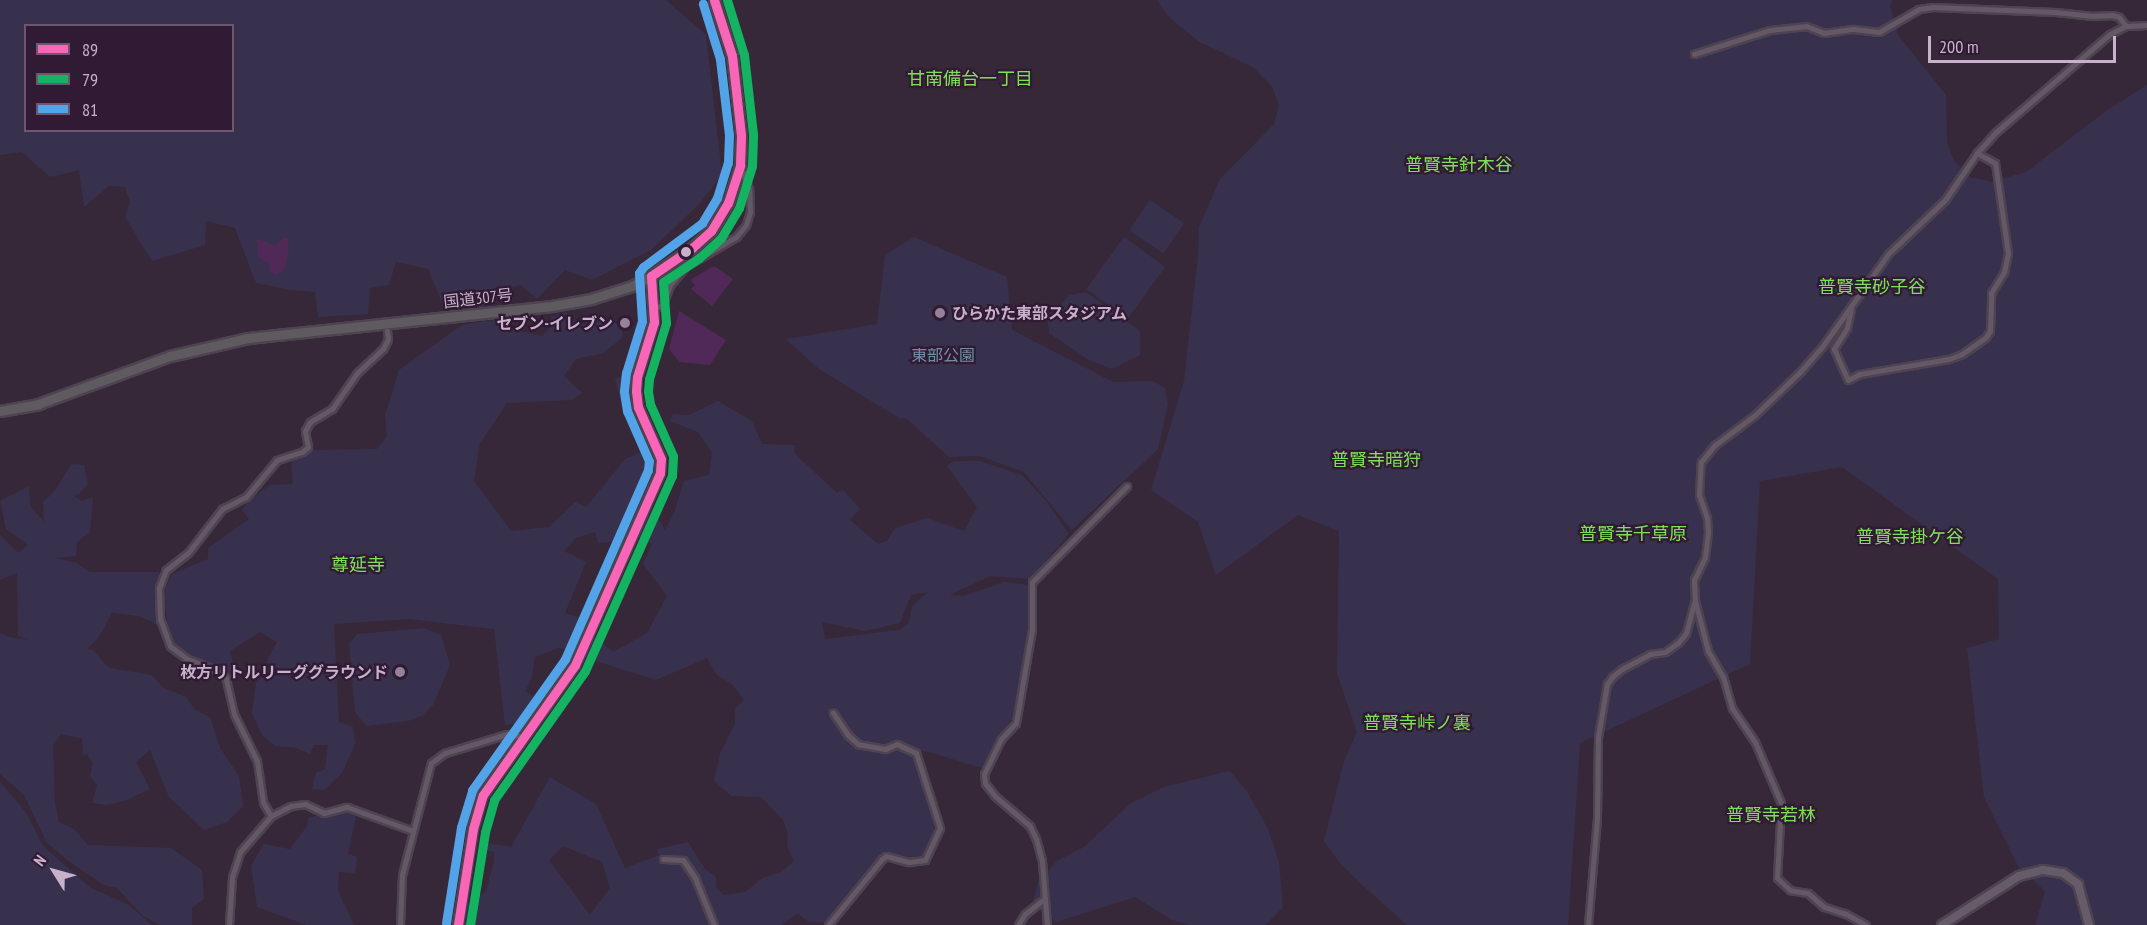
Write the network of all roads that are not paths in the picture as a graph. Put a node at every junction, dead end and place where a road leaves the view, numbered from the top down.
1 (714, 0) edge
2 (2147, 25) edge
3 (2126, 26) junction
4 (1694, 54) dead end
5 (1977, 153) junction
6 (740, 165) junction
7 (651, 276) junction
8 (655, 307) junction
9 (1851, 307) junction
10 (387, 331) dead end
11 (0, 411) edge
12 (1127, 486) dead end
13 (1695, 601) junction
14 (833, 713) dead end
15 (524, 737) junction
16 (271, 816) junction
17 (413, 831) junction
18 (663, 859) dead end
19 (1043, 900) junction
20 (229, 925) edge
21 (400, 925) edge
22 (458, 925) edge
23 (714, 925) edge
24 (828, 925) edge
25 (1018, 925) edge
26 (1047, 925) edge
27 (1588, 925) edge
28 (1866, 925) edge
29 (1942, 925) edge
30 (2090, 925) edge

1 - 6 highway, 国道307号
2 - 3 street
3 - 4 street
3 - 5 street
5 - 9 street
5 - 9 street
6 - 7 highway, 国道307号
6 - 8 street
7 - 8 main road
7 - 11 highway, 国道307号
8 - 15 main road
9 - 13 street
10 - 16 street
12 - 19 street
13 - 27 street
13 - 28 street
14 - 24 street
15 - 17 street
15 - 22 main road
16 - 17 street
16 - 20 street
17 - 21 street
18 - 23 street
19 - 25 street
19 - 26 street
29 - 30 main road

